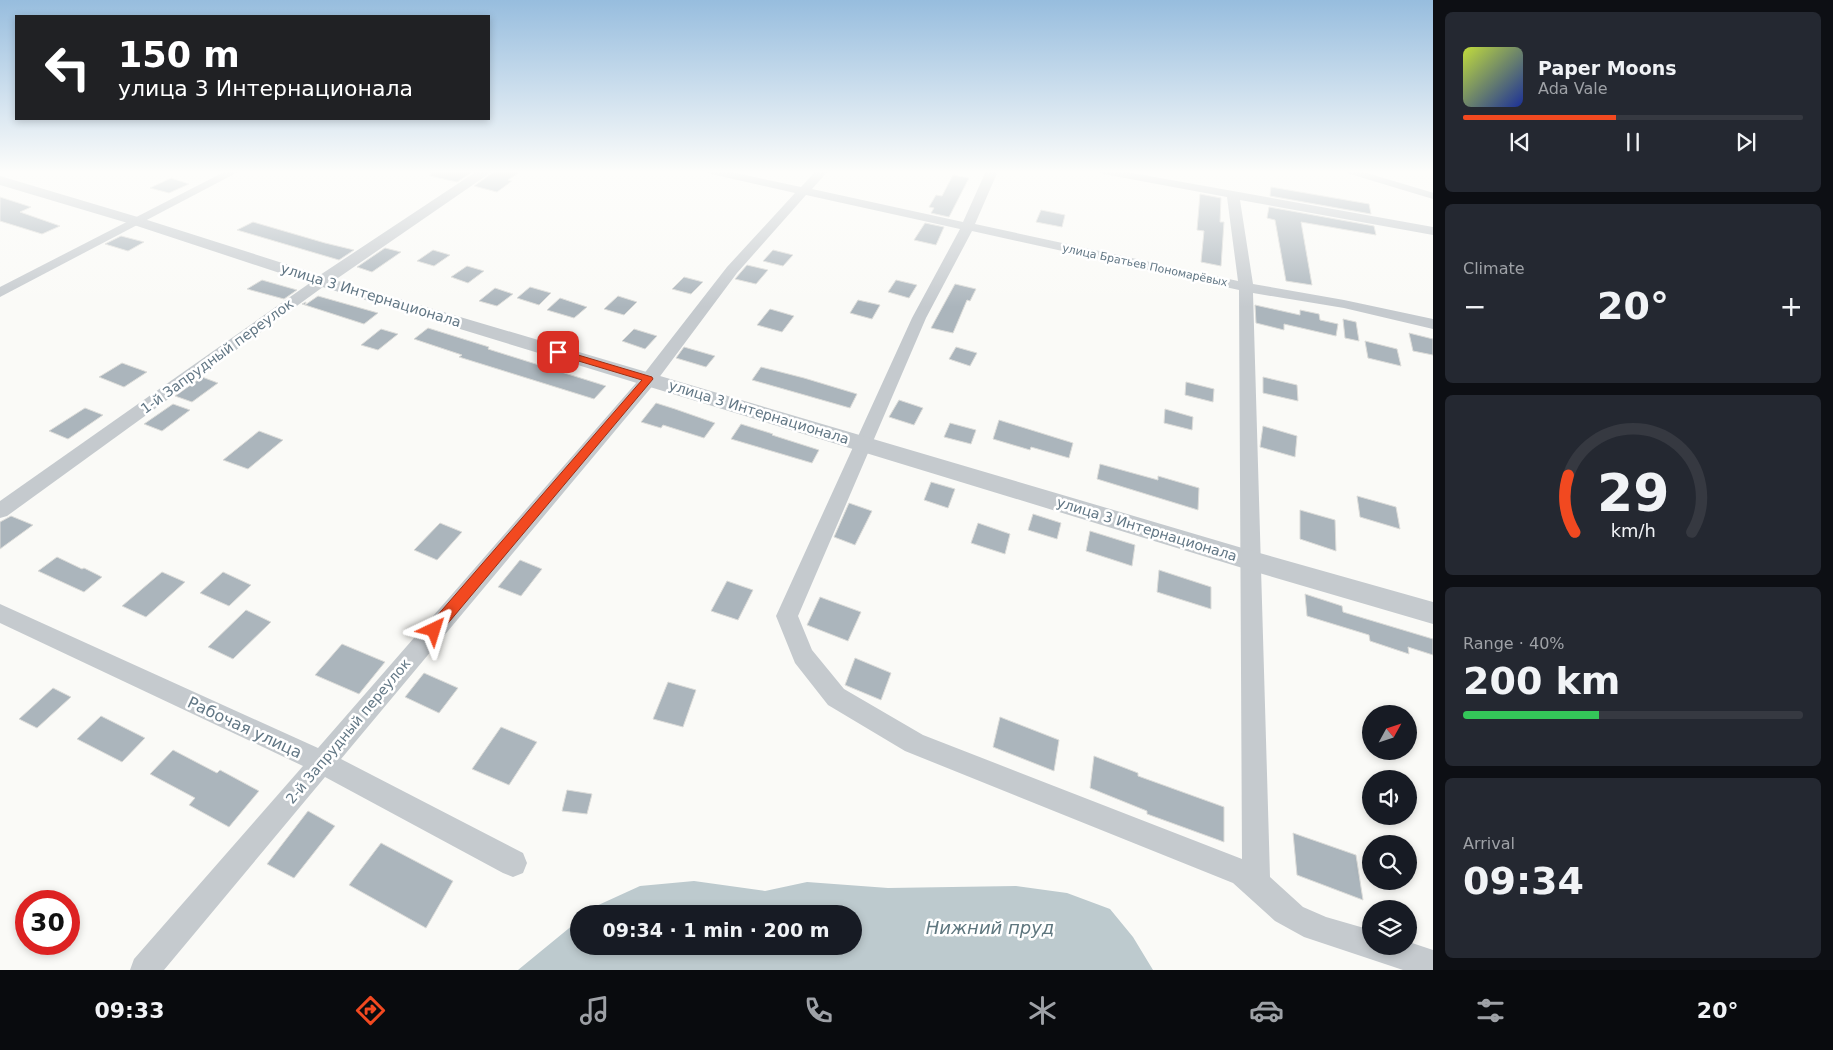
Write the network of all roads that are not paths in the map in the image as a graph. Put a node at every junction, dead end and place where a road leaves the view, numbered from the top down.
1 (123, 216) edge
2 (143, 216) edge
3 (419, 216) edge
4 (781, 216) edge
5 (921, 216) edge
6 (972, 216) edge
7 (1237, 216) edge
8 (1354, 216) edge
9 (136, 220) junction
10 (968, 226) junction
11 (1433, 231) edge
12 (322, 281) junction
13 (1246, 287) junction
14 (0, 293) edge
15 (1433, 324) edge
16 (648, 379) junction
17 (862, 443) junction
18 (0, 511) edge
19 (1249, 560) junction
20 (0, 613) edge
21 (1433, 613) edge
22 (320, 762) junction
23 (513, 863) dead end
24 (1256, 882) junction
25 (1362, 942) edge
26 (1401, 955) edge
27 (1433, 965) edge
28 (145, 970) edge

1 - 9 street, улица 3 Интернационала
2 - 9 street
3 - 12 street, 1-й Запрудный переулок
4 - 16 street, 2-й Запрудный переулок
5 - 10 street, улица Братьев Пономарёвых
6 - 10 street
7 - 13 street
8 - 11 street
9 - 12 street, улица 3 Интернационала
9 - 14 street
10 - 13 street, улица Братьев Пономарёвых
10 - 17 street
12 - 16 street, улица 3 Интернационала
12 - 18 street, 1-й Запрудный переулок
13 - 15 street, улица Братьев Пономарёвых
13 - 19 street
16 - 17 street, улица 3 Интернационала
16 - 22 street, 2-й Запрудный переулок
17 - 19 street, улица 3 Интернационала
17 - 24 street
19 - 21 street, улица 3 Интернационала
19 - 24 street
20 - 22 street, Рабочая улица
22 - 23 street, Рабочая улица
22 - 28 street, 2-й Запрудный переулок
24 - 25 street
26 - 27 street

